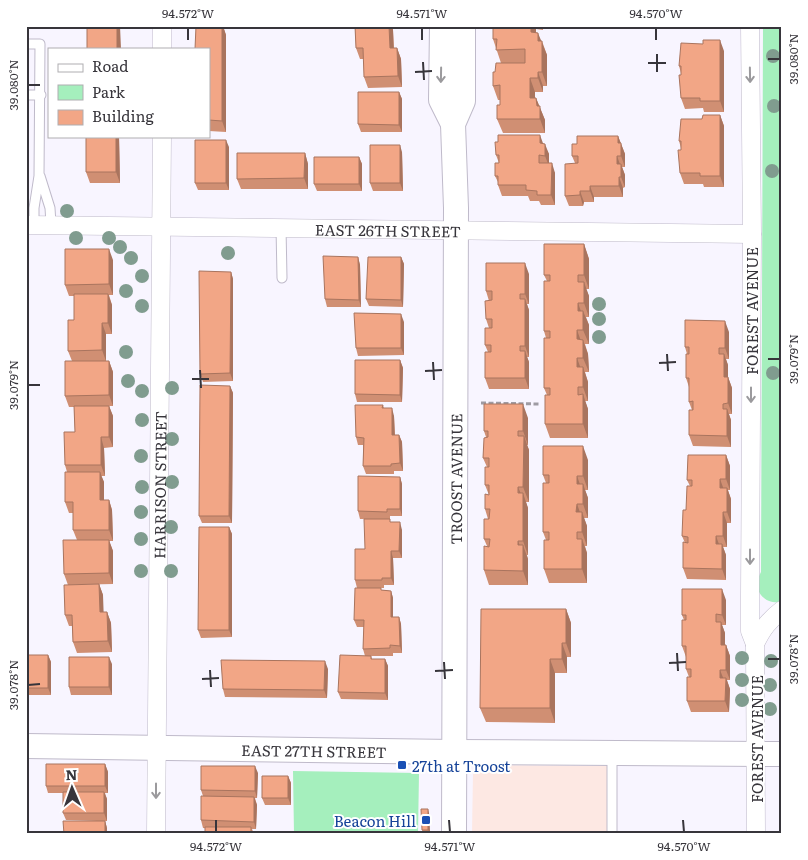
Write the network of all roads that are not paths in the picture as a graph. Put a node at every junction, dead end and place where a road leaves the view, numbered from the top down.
1 (162, 26) edge
2 (442, 26) edge
3 (463, 26) edge
4 (750, 26) edge
5 (26, 44) edge
6 (162, 48) edge
7 (26, 95) edge
8 (41, 95) junction
9 (453, 124) junction
10 (162, 138) edge
11 (39, 176) junction
12 (37, 224) edge
13 (162, 226) junction
14 (281, 227) junction
15 (455, 229) junction
16 (752, 234) junction
17 (282, 278) dead end
18 (750, 597) junction
19 (781, 611) edge
20 (755, 644) junction
21 (26, 746) edge
22 (156, 748) junction
23 (454, 752) junction
24 (612, 753) junction
25 (756, 754) junction
26 (782, 754) edge
27 (156, 834) edge
28 (454, 834) edge
29 (612, 834) edge
30 (756, 834) edge

1 - 6 street
2 -> 9 main road, TROOST AVENUE
3 - 9 main road, TROOST AVENUE
4 -> 16 street, FOREST AVENUE
5 - 8 lane
7 - 8 lane
8 - 11 lane
9 - 15 main road, TROOST AVENUE
10 - 13 street, HARRISON STREET
11 - 12 lane
11 - 12 lane
12 - 13 street, EAST 26TH STREET
13 - 14 street, EAST 26TH STREET
13 - 22 street, HARRISON STREET
14 - 15 street, EAST 26TH STREET
14 - 17 lane
15 - 16 street, EAST 26TH STREET
15 - 23 main road, TROOST AVENUE
16 -> 18 street, FOREST AVENUE
18 - 19 street, FOREST AVENUE
18 - 20 street, FOREST AVENUE
19 - 20 street, FOREST AVENUE
20 - 25 street, FOREST AVENUE
21 - 22 main road, EAST 27TH STREET
22 - 23 main road, EAST 27TH STREET
22 -> 27 street, HARRISON STREET
23 - 24 main road, EAST 27TH STREET
23 - 28 main road, TROOST AVENUE
24 - 25 main road, EAST 27TH STREET
24 - 29 lane
25 - 26 main road, EAST 27TH STREET
25 - 30 street, FOREST AVENUE

